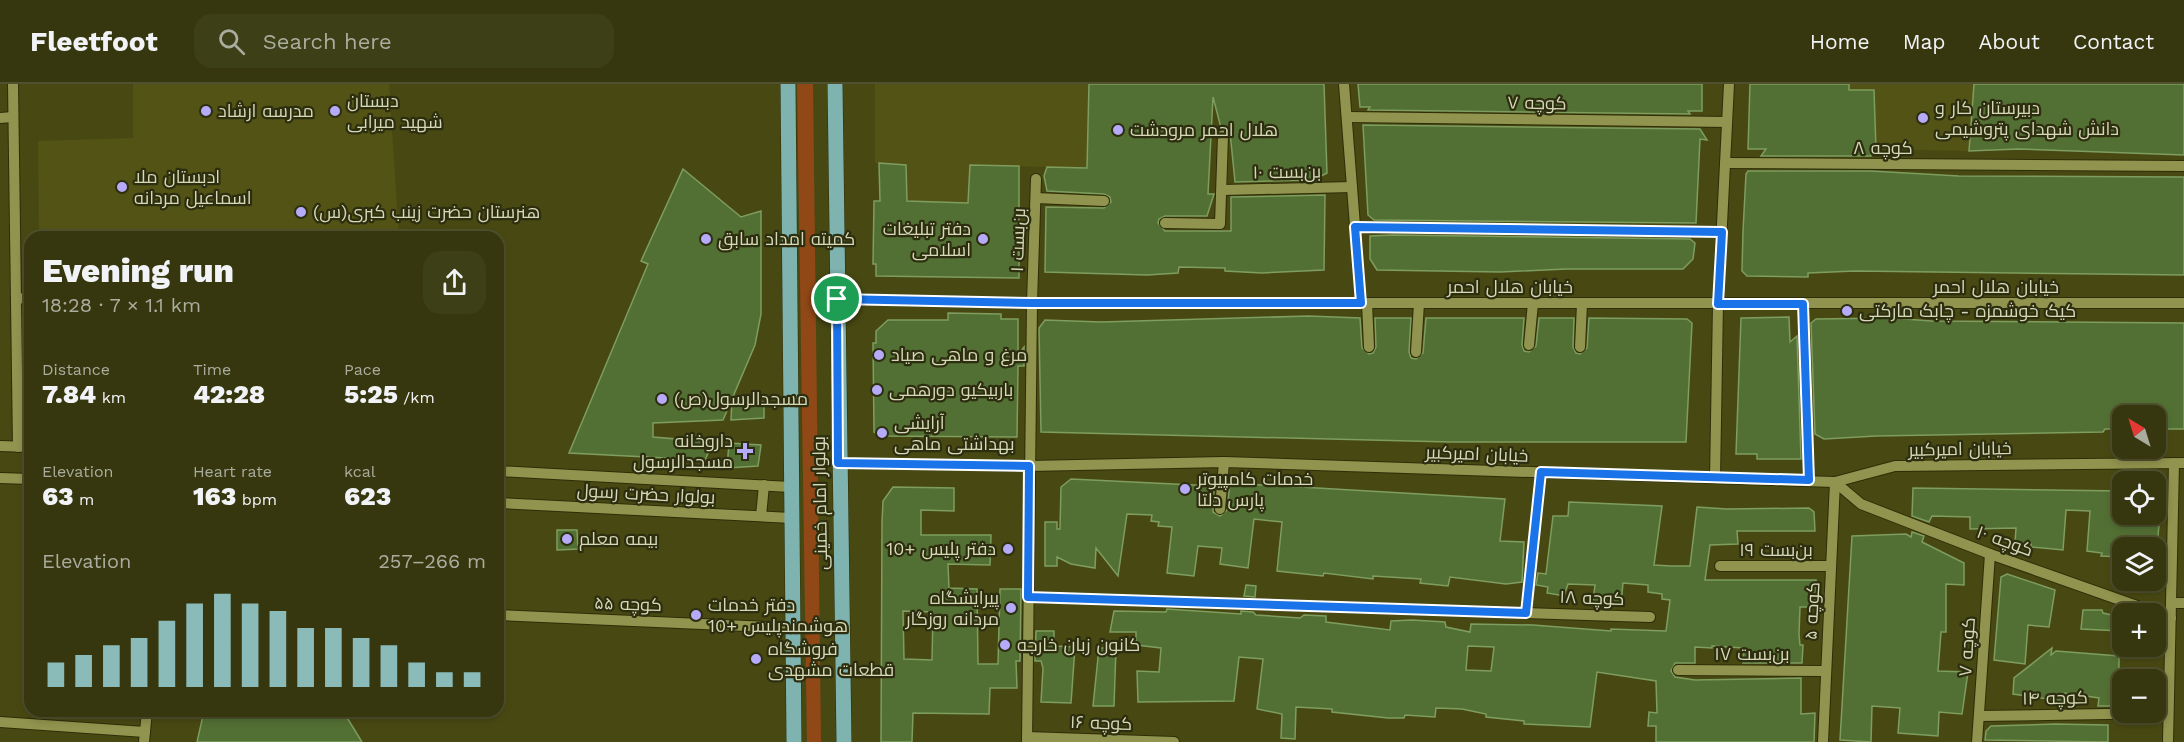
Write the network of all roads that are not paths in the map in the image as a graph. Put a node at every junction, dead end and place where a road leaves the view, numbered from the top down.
1 (13, 84) edge
2 (788, 84) edge
3 (835, 84) edge
4 (1344, 84) edge
5 (1729, 84) edge
6 (14, 117) junction
7 (1347, 117) junction
8 (0, 118) edge
9 (1727, 122) junction
10 (1223, 135) dead end
11 (1725, 163) junction
12 (2184, 166) edge
13 (1036, 178) dead end
14 (1352, 188) junction
15 (1223, 190) junction
16 (1036, 198) junction
17 (1104, 201) dead end
18 (1166, 223) dead end
19 (1355, 227) junction
20 (1722, 232) junction
21 (16, 298) junction
22 (24, 299) edge
23 (837, 299) junction
24 (1032, 303) junction
25 (1364, 303) junction
26 (1419, 303) junction
27 (1533, 303) junction
28 (2184, 303) edge
29 (1582, 304) junction
30 (1718, 304) junction
31 (1803, 304) junction
32 (1529, 345) dead end
33 (1368, 347) dead end
34 (1580, 347) dead end
35 (1416, 352) dead end
36 (0, 446) edge
37 (18, 447) junction
38 (24, 447) edge
39 (1224, 462) junction
40 (838, 463) junction
41 (2179, 463) edge
42 (1029, 466) junction
43 (504, 471) edge
44 (1541, 472) junction
45 (0, 478) edge
46 (1714, 478) junction
47 (24, 479) edge
48 (1809, 480) junction
49 (1835, 482) junction
50 (764, 485) junction
51 (791, 487) junction
52 (504, 503) edge
53 (1220, 509) dead end
54 (762, 516) junction
55 (792, 518) junction
56 (1989, 554) junction
57 (1720, 566) dead end
58 (1831, 566) junction
59 (1028, 597) junction
60 (2171, 603) junction
61 (2184, 603) edge
62 (1526, 613) junction
63 (504, 615) edge
64 (1650, 616) dead end
65 (2171, 618) junction
66 (793, 628) junction
67 (1678, 670) dead end
68 (1826, 671) junction
69 (2169, 713) junction
70 (1979, 716) junction
71 (147, 717) edge
72 (0, 722) edge
73 (145, 737) edge
74 (1027, 739) edge
75 (794, 742) edge
76 (844, 742) edge
77 (1174, 742) edge
78 (1823, 742) edge
79 (1977, 742) edge
80 (2168, 742) edge

1 - 6 street
2 - 51 main road, بولوار امام خمینی
3 - 23 main road, بولوار امام خمینی
4 - 7 street
5 - 9 street
6 - 8 street
6 - 21 street
7 - 9 street, کوچه ۷
7 - 14 street
9 - 11 street
10 - 15 street
11 - 12 street, کوچه ۸
11 - 20 street
13 - 16 street, بن‌بست ۱
14 - 15 street, بن‌بست ۱۰
14 - 19 street
15 - 18 street
16 - 17 street
16 - 24 street, بن‌بست ۱
19 - 20 street
19 - 25 street
20 - 30 street
21 - 22 street
21 - 37 street
23 - 24 street, خیابان هلال احمر
23 - 40 main road, بولوار امام خمینی
24 - 25 street, خیابان هلال احمر
24 - 42 street, بن‌بست ۱
25 - 26 street, خیابان هلال احمر
25 - 33 street
26 - 27 street, خیابان هلال احمر
26 - 35 street
27 - 29 street, خیابان هلال احمر
27 - 32 street
28 - 31 street, خیابان هلال احمر
29 - 30 street, خیابان هلال احمر
29 - 34 street
30 - 31 street, خیابان هلال احمر
30 - 46 street
31 - 48 street
36 - 37 street
37 - 38 street
39 - 42 street, خیابان امیرکبیر
39 - 44 street, خیابان امیرکبیر
39 - 53 street
40 - 42 street, خیابان امیرکبیر
40 - 76 main road, بولوار امام خمینی
41 - 49 street, خیابان امیرکبیر
41 - 60 street
42 - 59 street, بن‌بست ۱
43 - 50 street, بولوار حضرت رسول
44 - 46 street, خیابان امیرکبیر
44 - 62 street
45 - 47 street
46 - 48 street, خیابان امیرکبیر
48 - 49 street, خیابان امیرکبیر
49 - 56 street, کوچه ۱۰
49 - 58 street, کوچه ۵
50 - 51 street, بولوار حضرت رسول
50 - 54 street
51 - 55 main road, بولوار امام خمینی
52 - 54 street, بولوار حضرت رسول
54 - 55 street, بولوار حضرت رسول
55 - 66 main road, بولوار امام خمینی
56 - 65 street, کوچه ۱۰
56 - 70 street, کوچه ۷
57 - 58 street, بن‌بست ۱۹
58 - 68 street, کوچه ۵
59 - 62 street, کوچه ۱۸
59 - 74 street, بن‌بست ۱
60 - 61 street
60 - 65 street
62 - 64 street, کوچه ۱۸
63 - 66 street, کوچه ۵۵
65 - 69 street
66 - 75 main road, بولوار امام خمینی
67 - 68 street, بن‌بست ۱۷
68 - 78 street, کوچه ۵
69 - 70 street, کوچه ۱۴
69 - 80 street
70 - 79 street, کوچه ۷
71 - 73 street
72 - 73 street
74 - 77 street, کوچه ۱۶

